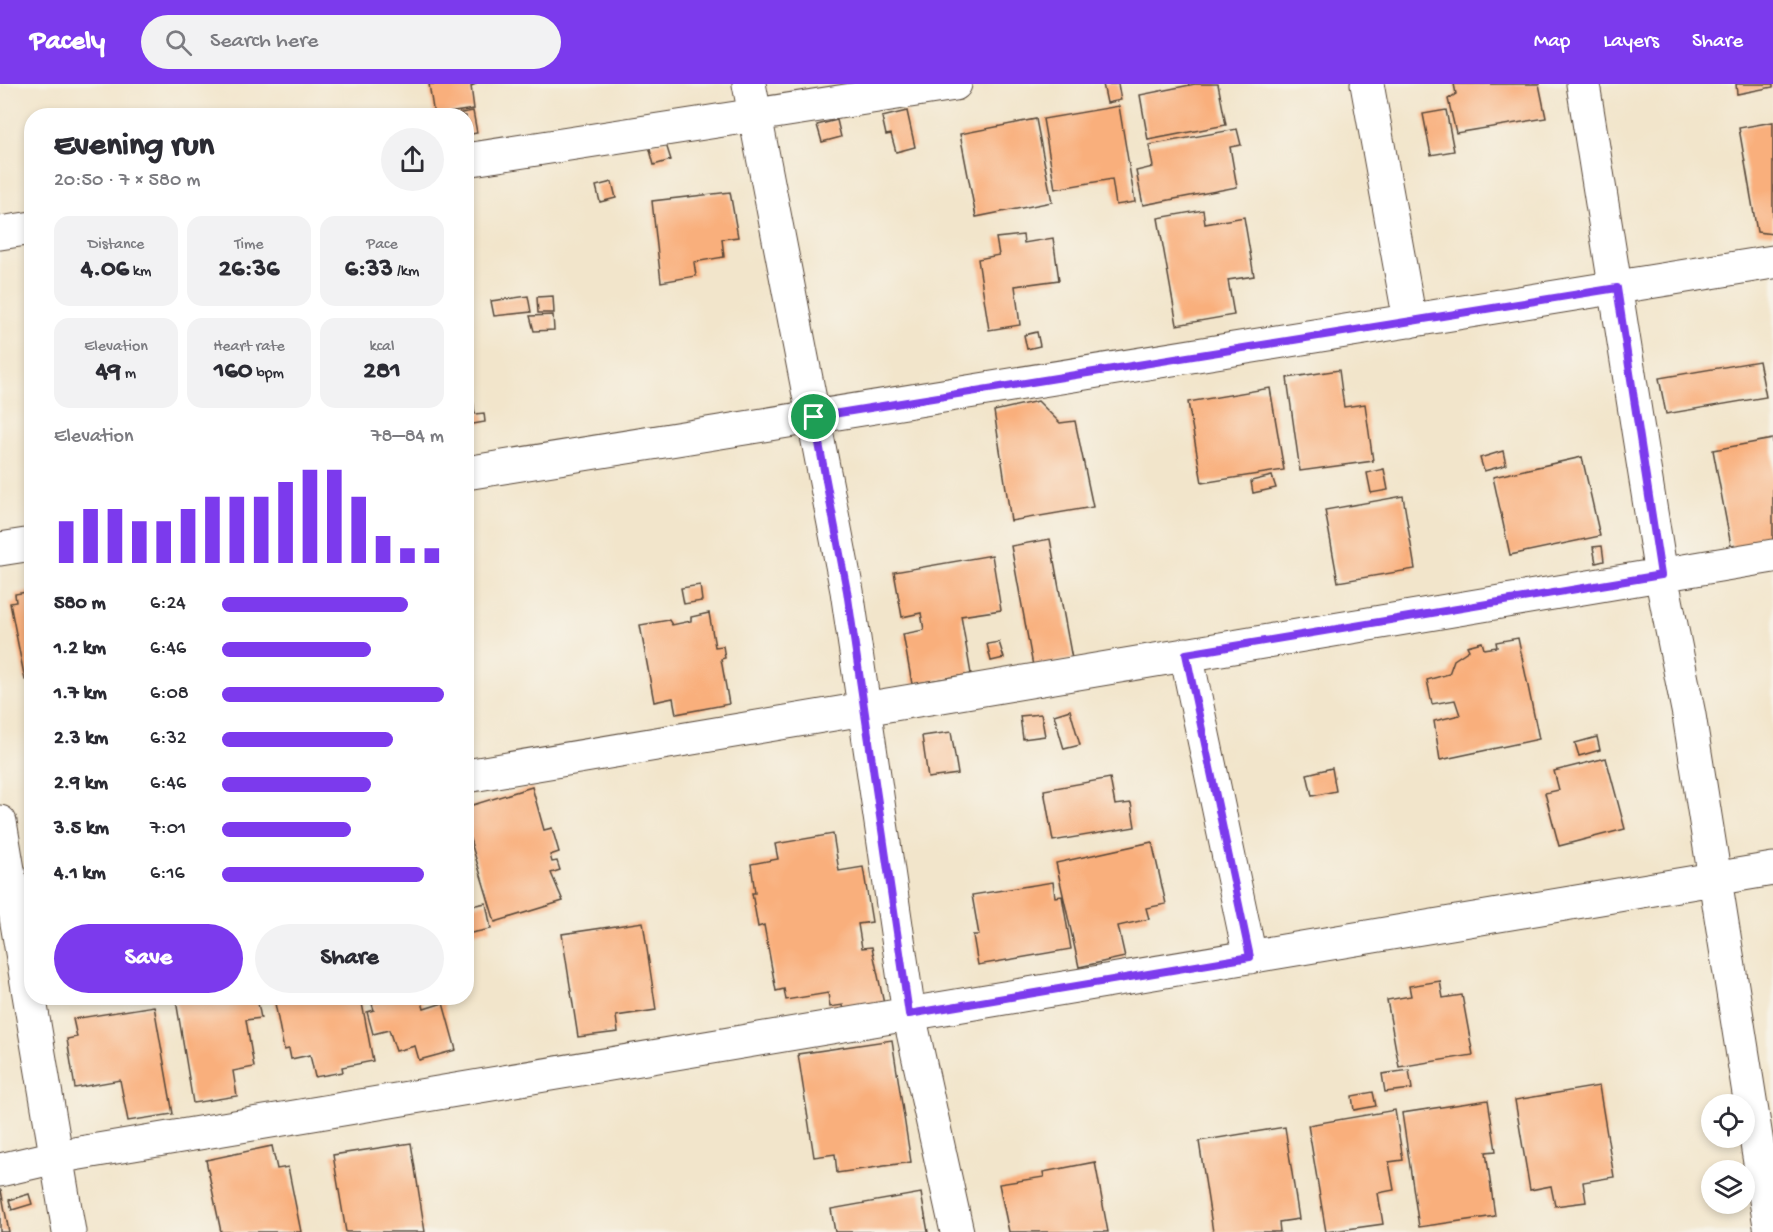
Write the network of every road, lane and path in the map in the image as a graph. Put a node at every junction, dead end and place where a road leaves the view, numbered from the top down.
1 (955, 84) edge
2 (1367, 84) edge
3 (1583, 84) edge
4 (752, 100) edge
5 (474, 158) edge
6 (24, 229) edge
7 (0, 233) edge
8 (1773, 262) edge
9 (1617, 288) junction
10 (1410, 321) junction
11 (814, 417) junction
12 (474, 472) edge
13 (24, 545) edge
14 (0, 549) edge
15 (1773, 556) edge
16 (1661, 575) junction
17 (1186, 654) junction
18 (864, 709) junction
19 (474, 775) edge
20 (9, 844) edge
21 (1773, 869) edge
22 (1716, 879) junction
23 (24, 944) edge
24 (1250, 957) junction
25 (33, 1005) edge
26 (909, 1014) junction
27 (56, 1157) junction
28 (0, 1170) edge
29 (69, 1232) edge
30 (957, 1232) edge
31 (1771, 1232) edge

1 - 4 street
2 - 10 street
3 - 9 street
4 - 5 street
4 - 11 street
6 - 7 street
8 - 9 street
9 - 10 street
9 - 16 street
10 - 11 street
11 - 12 street
11 - 18 street
13 - 14 street
15 - 16 street
16 - 17 street
16 - 22 street
17 - 18 street
17 - 24 street
18 - 19 street
18 - 26 street
20 - 23 street
21 - 22 street
22 - 24 street
22 - 31 street
24 - 26 street
25 - 27 street
26 - 27 street
26 - 30 street
27 - 28 street
27 - 29 street

